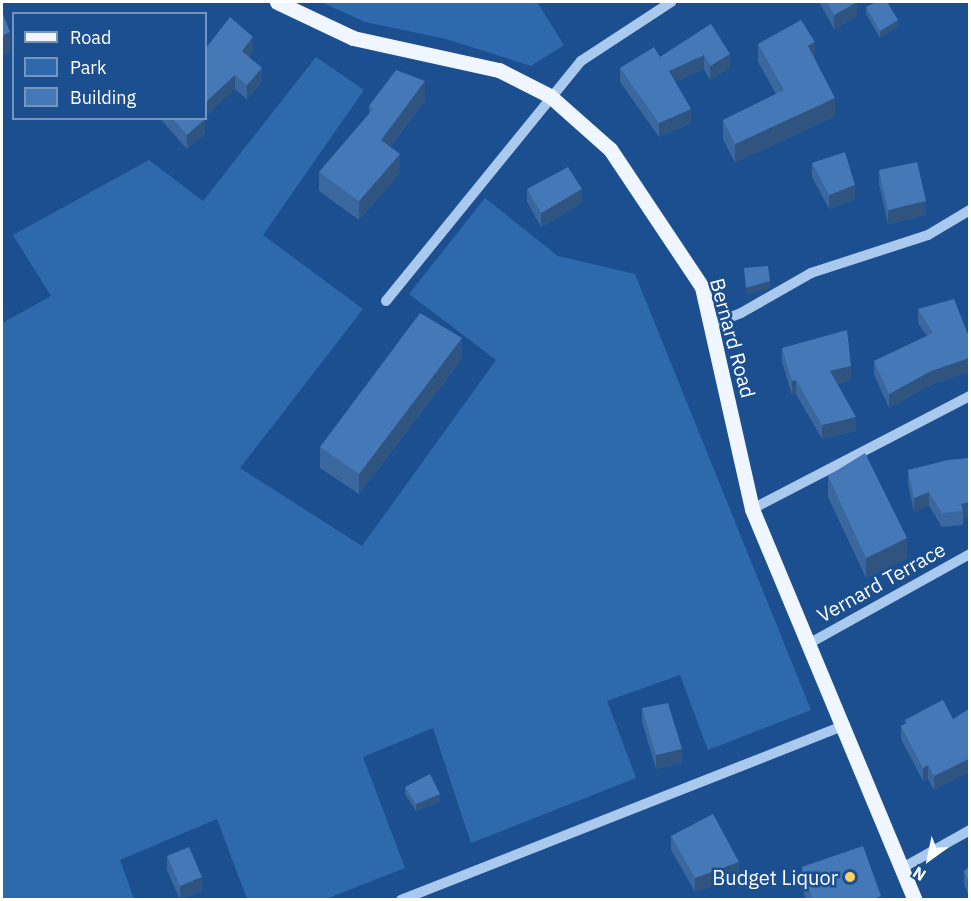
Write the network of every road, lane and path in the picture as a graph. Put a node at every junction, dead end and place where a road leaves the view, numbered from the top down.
1 (277, 2) edge
2 (671, 2) edge
3 (550, 96) junction
4 (969, 210) edge
5 (386, 301) dead end
6 (710, 325) junction
7 (969, 396) edge
8 (752, 509) junction
9 (969, 554) edge
10 (810, 643) junction
11 (845, 725) junction
12 (969, 830) edge
13 (904, 867) junction
14 (401, 900) edge
15 (915, 900) edge

1 - 3 main road, Bernard Road
2 - 3 street
3 - 5 street
3 - 6 main road, Bernard Road
4 - 6 street
6 - 8 main road, Bernard Road
7 - 8 street
8 - 10 main road, Bernard Road
9 - 10 street, Vernard Terrace
10 - 11 main road, Bernard Road
11 - 13 main road, Bernard Road
11 - 14 street
12 - 13 street
13 - 15 main road, Bernard Road

